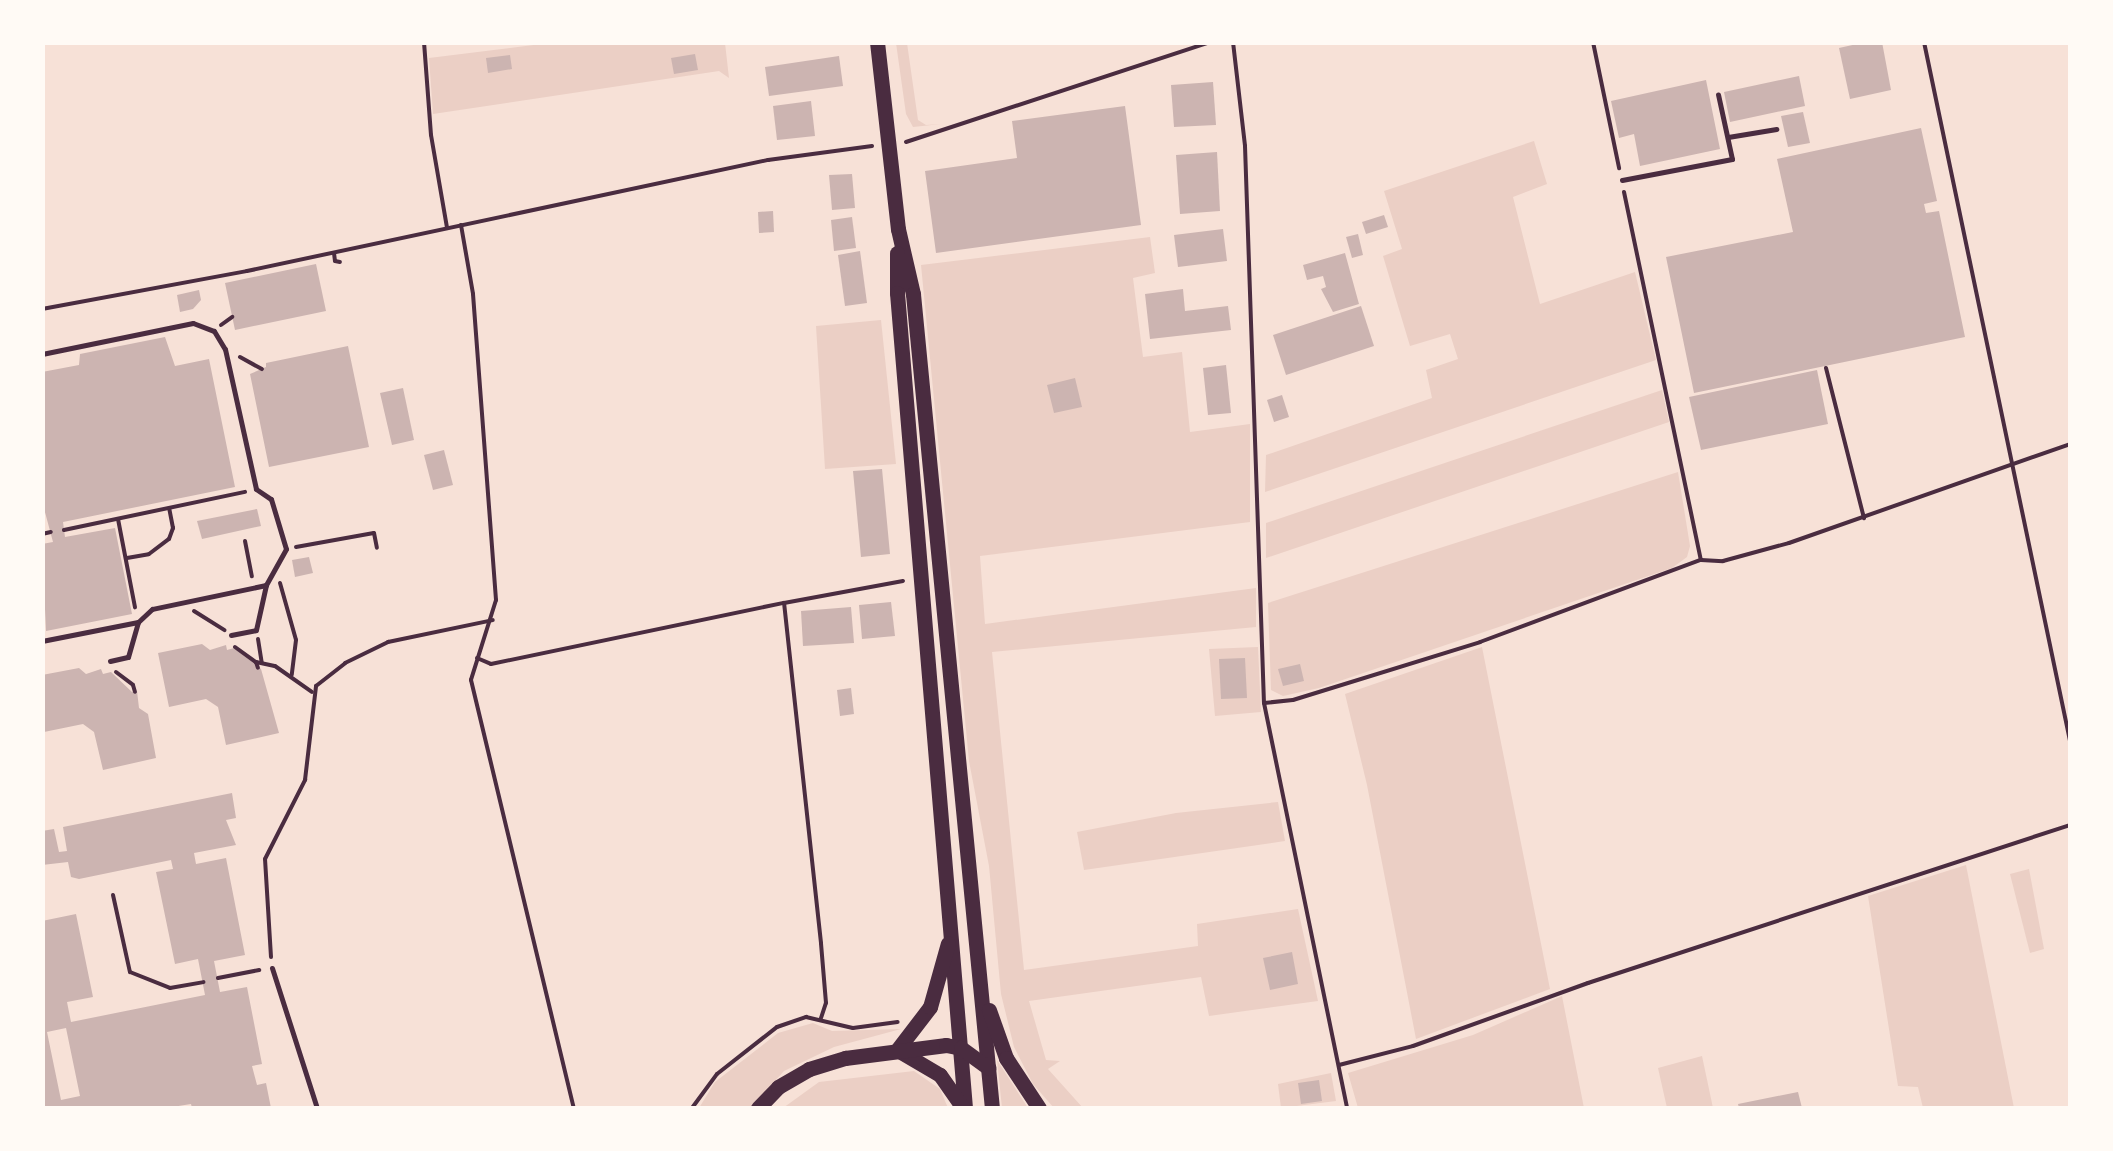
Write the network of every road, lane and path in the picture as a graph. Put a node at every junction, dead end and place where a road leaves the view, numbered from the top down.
1 (424, 42) edge
2 (877, 42) edge
3 (1210, 42) edge
4 (1233, 42) edge
5 (1593, 42) edge
6 (1924, 42) edge
7 (1718, 94) dead end
8 (1776, 128) dead end
9 (1728, 137) junction
10 (889, 144) junction
11 (871, 146) dead end
12 (1622, 180) junction
13 (461, 225) junction
14 (446, 228) junction
15 (898, 229) junction
16 (334, 253) junction
17 (340, 262) dead end
18 (42, 309) edge
19 (224, 350) junction
20 (42, 354) edge
21 (262, 368) dead end
22 (1826, 368) dead end
23 (2070, 444) edge
24 (2012, 463) junction
25 (256, 489) junction
26 (169, 508) junction
27 (1864, 518) junction
28 (118, 519) junction
29 (64, 530) dead end
30 (51, 532) dead end
31 (42, 534) edge
32 (244, 542) dead end
33 (377, 548) dead end
34 (286, 549) junction
35 (126, 558) junction
36 (1701, 560) junction
37 (272, 574) junction
38 (942, 576) junction
39 (922, 578) junction
40 (266, 585) junction
41 (255, 587) junction
42 (784, 603) junction
43 (198, 614) dead end
44 (493, 620) junction
45 (138, 622) junction
46 (256, 630) junction
47 (231, 635) joint
48 (42, 642) edge
49 (226, 647) dead end
50 (128, 657) junction
51 (477, 658) junction
52 (259, 664) junction
53 (110, 665) joint
54 (292, 675) junction
55 (312, 692) junction
56 (1264, 702) junction
57 (2070, 741) edge
58 (2070, 825) edge
59 (113, 895) dead end
60 (951, 928) junction
61 (272, 968) junction
62 (218, 978) dead end
63 (203, 982) dead end
64 (980, 984) junction
65 (821, 1018) junction
66 (901, 1022) dead end
67 (962, 1048) junction
68 (897, 1050) junction
69 (1338, 1065) junction
70 (988, 1068) junction
71 (317, 1108) edge
72 (574, 1108) edge
73 (692, 1108) edge
74 (758, 1108) edge
75 (964, 1108) edge
76 (992, 1108) edge
77 (1040, 1108) edge
78 (1347, 1108) edge

1 - 14 path
2 - 10 main road
3 - 10 path
4 - 56 path
5 - 12 path
6 - 24 path
7 - 9 lane
8 - 9 lane
9 - 12 lane
10 - 15 main road
11 - 13 path
12 - 36 path
13 - 14 path
13 - 44 path
14 - 16 path
15 - 38 main road
15 - 39 main road
16 - 17 path
16 - 18 path
19 - 20 lane
19 - 21 path
19 - 25 lane
22 - 27 path
23 - 24 path
24 - 27 path
24 - 57 path
25 - 26 path
25 - 34 lane
26 - 28 path
26 - 35 path
27 - 36 path
28 - 29 path
28 - 35 path
30 - 31 path
32 - 41 path
33 - 34 path
34 - 37 lane
35 - 45 path
36 - 56 path
37 - 40 lane
37 - 54 path
38 - 39 main road
38 - 64 main road
39 - 42 path
39 - 60 main road
40 - 41 lane
40 - 46 lane
41 - 45 lane
42 - 51 path
42 - 65 path
43 - 47 path
44 - 51 path
44 - 55 path
45 - 48 lane
45 - 50 lane
46 - 47 lane
46 - 52 path
49 - 52 path
50 - 53 lane
50 - 53 path
51 - 72 path
52 - 54 path
54 - 55 path
55 - 61 path
56 - 69 path
58 - 69 path
59 - 63 path
60 - 67 main road
60 - 68 main road
61 - 62 path
61 - 71 lane
64 - 70 main road
64 - 77 main road
65 - 66 path
65 - 73 path
67 - 68 main road
67 - 70 main road
67 - 75 main road
68 - 74 main road
68 - 75 main road
69 - 78 path
70 - 76 main road

